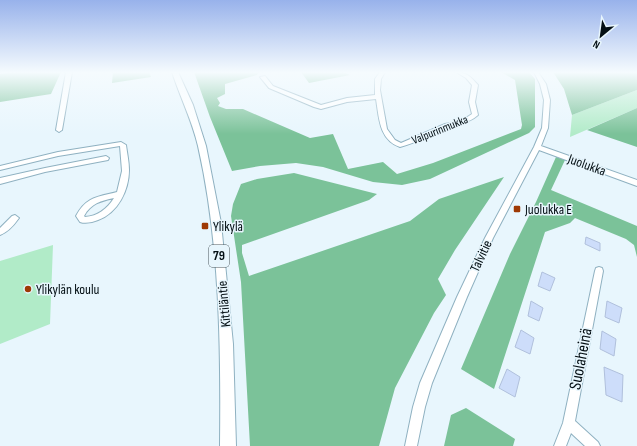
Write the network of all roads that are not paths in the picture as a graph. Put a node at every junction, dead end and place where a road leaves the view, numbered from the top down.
1 (65, 93) edge
2 (184, 93) edge
3 (285, 93) edge
4 (377, 93) edge
5 (474, 93) edge
6 (546, 93) edge
7 (377, 97) junction
8 (59, 130) dead end
9 (537, 147) junction
10 (78, 150) junction
11 (45, 157) junction
12 (106, 158) dead end
13 (76, 164) junction
14 (0, 168) edge
15 (45, 170) junction
16 (0, 181) edge
17 (637, 183) edge
18 (120, 194) junction
19 (15, 218) dead end
20 (0, 232) edge
21 (599, 271) dead end
22 (569, 423) junction
23 (228, 446) edge
24 (411, 446) edge
25 (560, 446) edge
26 (594, 446) edge

1 - 8 street
2 - 23 main road, Kittiläntie / 79
3 - 7 street
4 - 7 street
5 - 7 street, Valpurinmukka
6 - 9 street, Talvitie
9 - 17 street, Juolukka
9 - 24 street, Talvitie
10 - 11 street
10 - 13 street
10 - 18 street
11 - 14 street
11 - 15 street
12 - 13 street
13 - 15 street
15 - 16 street
18 - 18 street
19 - 20 street
21 - 22 street, Suolaheinä
22 - 25 street, Suolaheinä
22 - 26 street

